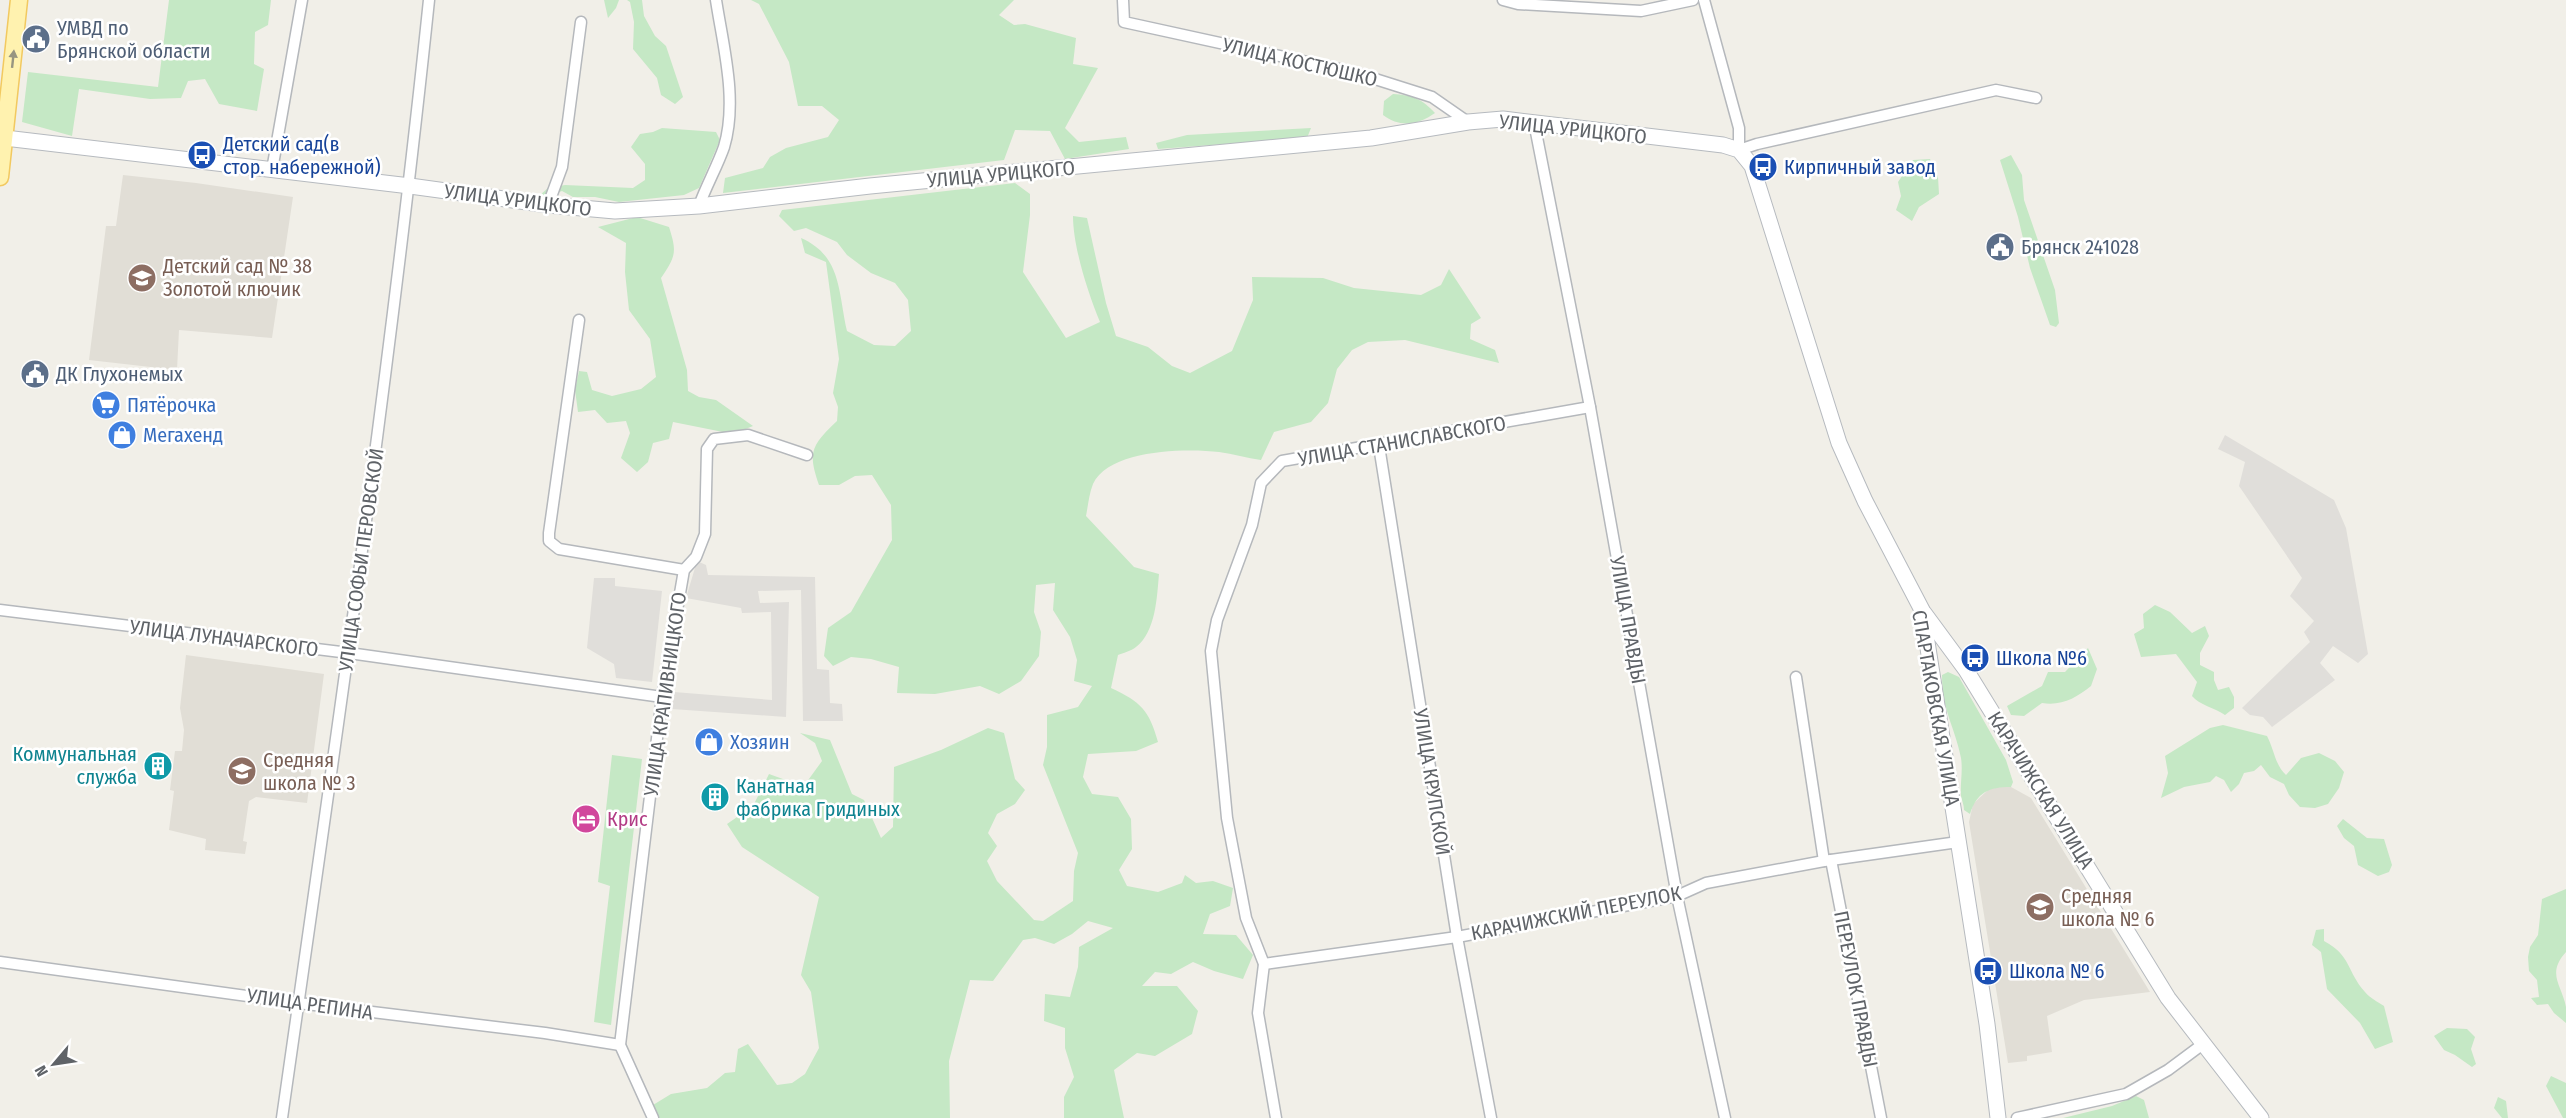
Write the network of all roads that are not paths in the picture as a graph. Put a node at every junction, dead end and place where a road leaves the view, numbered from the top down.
1 (20, 0) edge
2 (302, 0) edge
3 (429, 0) edge
4 (716, 0) edge
5 (1123, 0) edge
6 (1503, 0) edge
7 (1693, 0) edge
8 (1704, 0) edge
9 (581, 22) dead end
10 (2036, 98) dead end
11 (1468, 122) junction
12 (1534, 122) junction
13 (2, 138) edge
14 (1739, 150) junction
15 (272, 170) junction
16 (0, 177) edge
17 (410, 186) junction
18 (548, 205) junction
19 (699, 206) junction
20 (579, 320) dead end
21 (1590, 407) junction
22 (1379, 446) junction
23 (807, 455) dead end
24 (684, 570) junction
25 (0, 610) edge
26 (1923, 610) junction
27 (349, 653) junction
28 (1796, 677) dead end
29 (662, 697) junction
30 (1958, 842) junction
31 (1828, 860) junction
32 (1677, 896) junction
33 (1457, 937) junction
34 (0, 962) edge
35 (1264, 964) junction
36 (298, 1003) junction
37 (2203, 1044) junction
38 (620, 1045) junction
39 (282, 1118) edge
40 (653, 1118) edge
41 (1275, 1118) edge
42 (1491, 1118) edge
43 (1725, 1118) edge
44 (1881, 1118) edge
45 (1998, 1118) edge
46 (2017, 1118) edge
47 (2261, 1118) edge

13 -> 1 main road
2 - 15 street
3 - 17 street, УЛИЦА СОФЬИ ПЕРОВСКОЙ
4 - 19 street
5 - 11 street, УЛИЦА КОСТЮШКО
6 - 7 street
8 - 14 street
9 - 18 street
10 - 14 street, УЛИЦА УРИЦКОГО
11 - 12 main road, УЛИЦА УРИЦКОГО
11 - 19 main road, УЛИЦА УРИЦКОГО
12 - 14 main road, УЛИЦА УРИЦКОГО
12 - 21 street, УЛИЦА ПРАВДЫ
13 - 15 main road, УЛИЦА УРИЦКОГО
13 - 16 main road
14 - 26 main road, СПАРТАКОВСКАЯ УЛИЦА
15 - 17 main road, УЛИЦА УРИЦКОГО
17 - 18 main road, УЛИЦА УРИЦКОГО
17 - 27 street, УЛИЦА СОФЬИ ПЕРОВСКОЙ
18 - 19 main road, УЛИЦА УРИЦКОГО
20 - 24 street
21 - 22 street, УЛИЦА СТАНИСЛАВСКОГО
21 - 32 street, УЛИЦА ПРАВДЫ
22 - 33 street, УЛИЦА КРУПСКОЙ
22 - 35 street, УЛИЦА СТАНИСЛАВСКОГО
23 - 24 street, УЛИЦА КРАПИВНИЦКОГО
24 - 29 street, УЛИЦА КРАПИВНИЦКОГО
25 - 27 street, УЛИЦА ЛУНАЧАРСКОГО
26 - 30 main road, СПАРТАКОВСКАЯ УЛИЦА
26 - 37 main road, КАРАЧИЖСКАЯ УЛИЦА
27 - 29 street, УЛИЦА ЛУНАЧАРСКОГО
27 - 36 street, УЛИЦА СОФЬИ ПЕРОВСКОЙ
28 - 31 street, ПЕРЕУЛОК ПРАВДЫ
29 - 38 street, УЛИЦА КРАПИВНИЦКОГО
30 - 31 street, КАРАЧИЖСКИЙ ПЕРЕУЛОК
30 - 45 main road, СПАРТАКОВСКАЯ УЛИЦА
31 - 32 street, КАРАЧИЖСКИЙ ПЕРЕУЛОК
31 - 44 street, ПЕРЕУЛОК ПРАВДЫ
32 - 33 street, КАРАЧИЖСКИЙ ПЕРЕУЛОК
32 - 43 street, УЛИЦА ПРАВДЫ
33 - 35 street, КАРАЧИЖСКИЙ ПЕРЕУЛОК
33 - 42 street, УЛИЦА КРУПСКОЙ
34 - 36 street, УЛИЦА РЕПИНА
35 - 41 street, УЛИЦА СТАНИСЛАВСКОГО
36 - 38 street, УЛИЦА РЕПИНА
36 - 39 street, УЛИЦА СОФЬИ ПЕРОВСКОЙ
37 - 46 street
37 - 47 main road, КАРАЧИЖСКАЯ УЛИЦА
38 - 40 street

